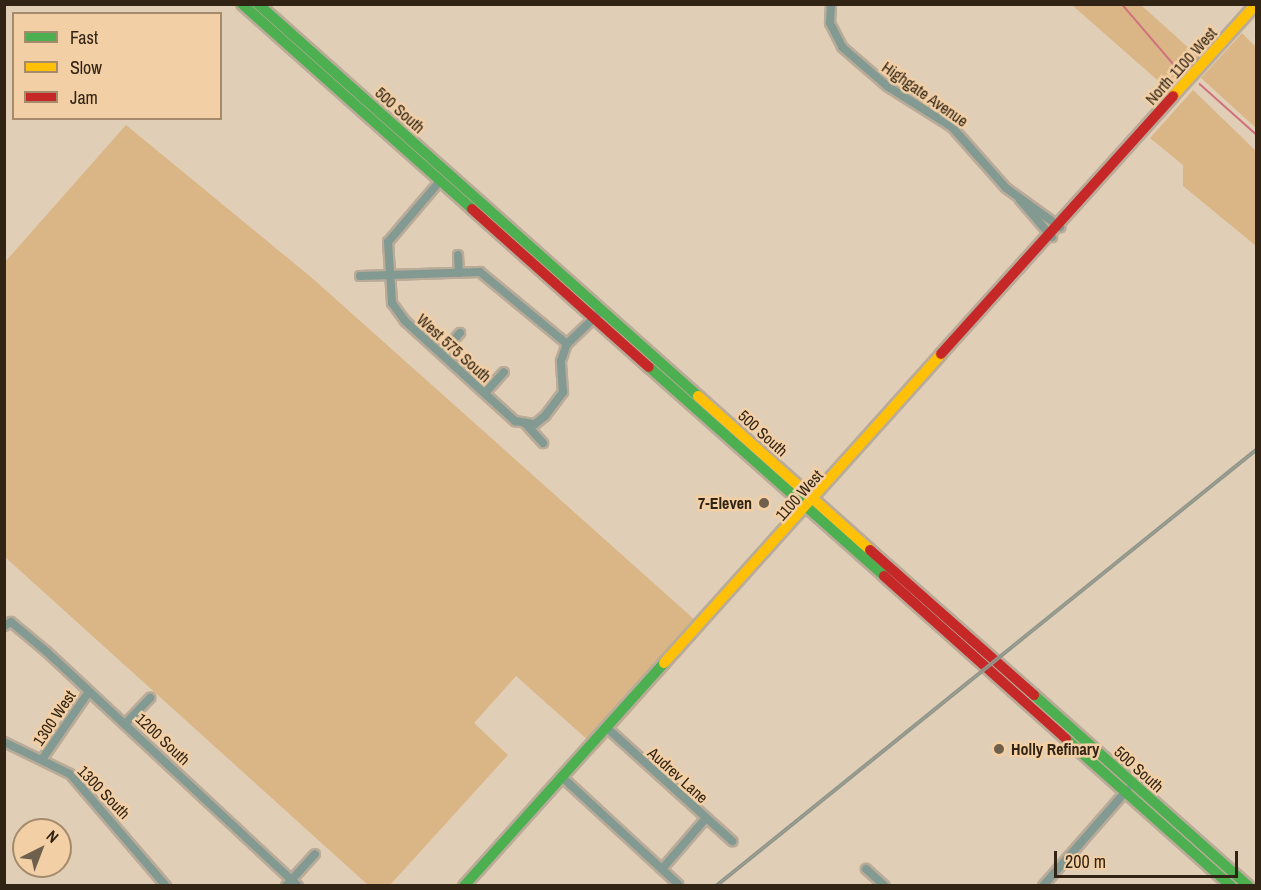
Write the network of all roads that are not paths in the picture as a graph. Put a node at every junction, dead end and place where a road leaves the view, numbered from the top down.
1 (242, 4) edge
2 (258, 4) edge
3 (831, 4) edge
4 (1256, 4) edge
5 (1152, 121) joint
6 (440, 181) junction
7 (1020, 200) junction
8 (1060, 227) junction
9 (1052, 237) junction
10 (458, 255) dead end
11 (459, 273) junction
12 (360, 276) dead end
13 (389, 276) junction
14 (599, 314) junction
15 (460, 333) dead end
16 (567, 344) junction
17 (442, 353) junction
18 (504, 372) dead end
19 (485, 393) junction
20 (525, 423) junction
21 (543, 443) dead end
22 (812, 503) junction
23 (4, 626) edge
24 (88, 693) junction
25 (150, 698) dead end
26 (126, 723) junction
27 (607, 728) junction
28 (4, 742) edge
29 (44, 759) junction
30 (562, 777) junction
31 (1129, 788) junction
32 (706, 818) junction
33 (732, 841) dead end
34 (315, 854) dead end
35 (662, 869) junction
36 (866, 869) dead end
37 (292, 884) edge
38 (678, 884) dead end
39 (166, 885) edge
40 (464, 885) edge
41 (885, 885) edge
42 (1043, 885) edge
43 (1231, 885) edge
44 (1248, 885) edge

1 - 6 main road, 500 South
2 - 14 main road, 500 South
3 - 7 street, Highgate Avenue
4 - 5 main road, North 1100 West
5 - 8 main road, 1100 West
6 - 13 street, West 575 South
6 - 14 main road, 500 South
7 - 8 street, Highgate Avenue
7 - 9 street, Highgate Avenue
8 - 9 main road, 1100 West
9 - 22 main road, 1100 West
10 - 11 street
11 - 13 street
11 - 16 street
12 - 13 street
13 - 17 street, West 575 South
14 - 16 street
14 - 22 main road, 500 South
15 - 17 street
16 - 20 street
17 - 19 street, West 575 South
18 - 19 street
19 - 20 street, West 575 South
20 - 21 street, West 575 South
22 - 27 main road, 1100 West
22 - 31 main road, 500 South
23 - 24 street, 1200 South
24 - 26 street, 1200 South
24 - 29 street, 1300 West
25 - 26 street
26 - 37 street, 1200 South
27 - 30 main road, 1100 West
27 - 32 street, Audrev Lane
28 - 29 street, 1300 South
29 - 39 street, 1300 South
30 - 35 street
30 - 40 main road, 1100 West
31 - 42 street
31 - 43 main road, 500 South
31 - 44 main road, 500 South
32 - 33 street, Audrev Lane
32 - 35 street
34 - 37 street
35 - 38 street
36 - 41 street

